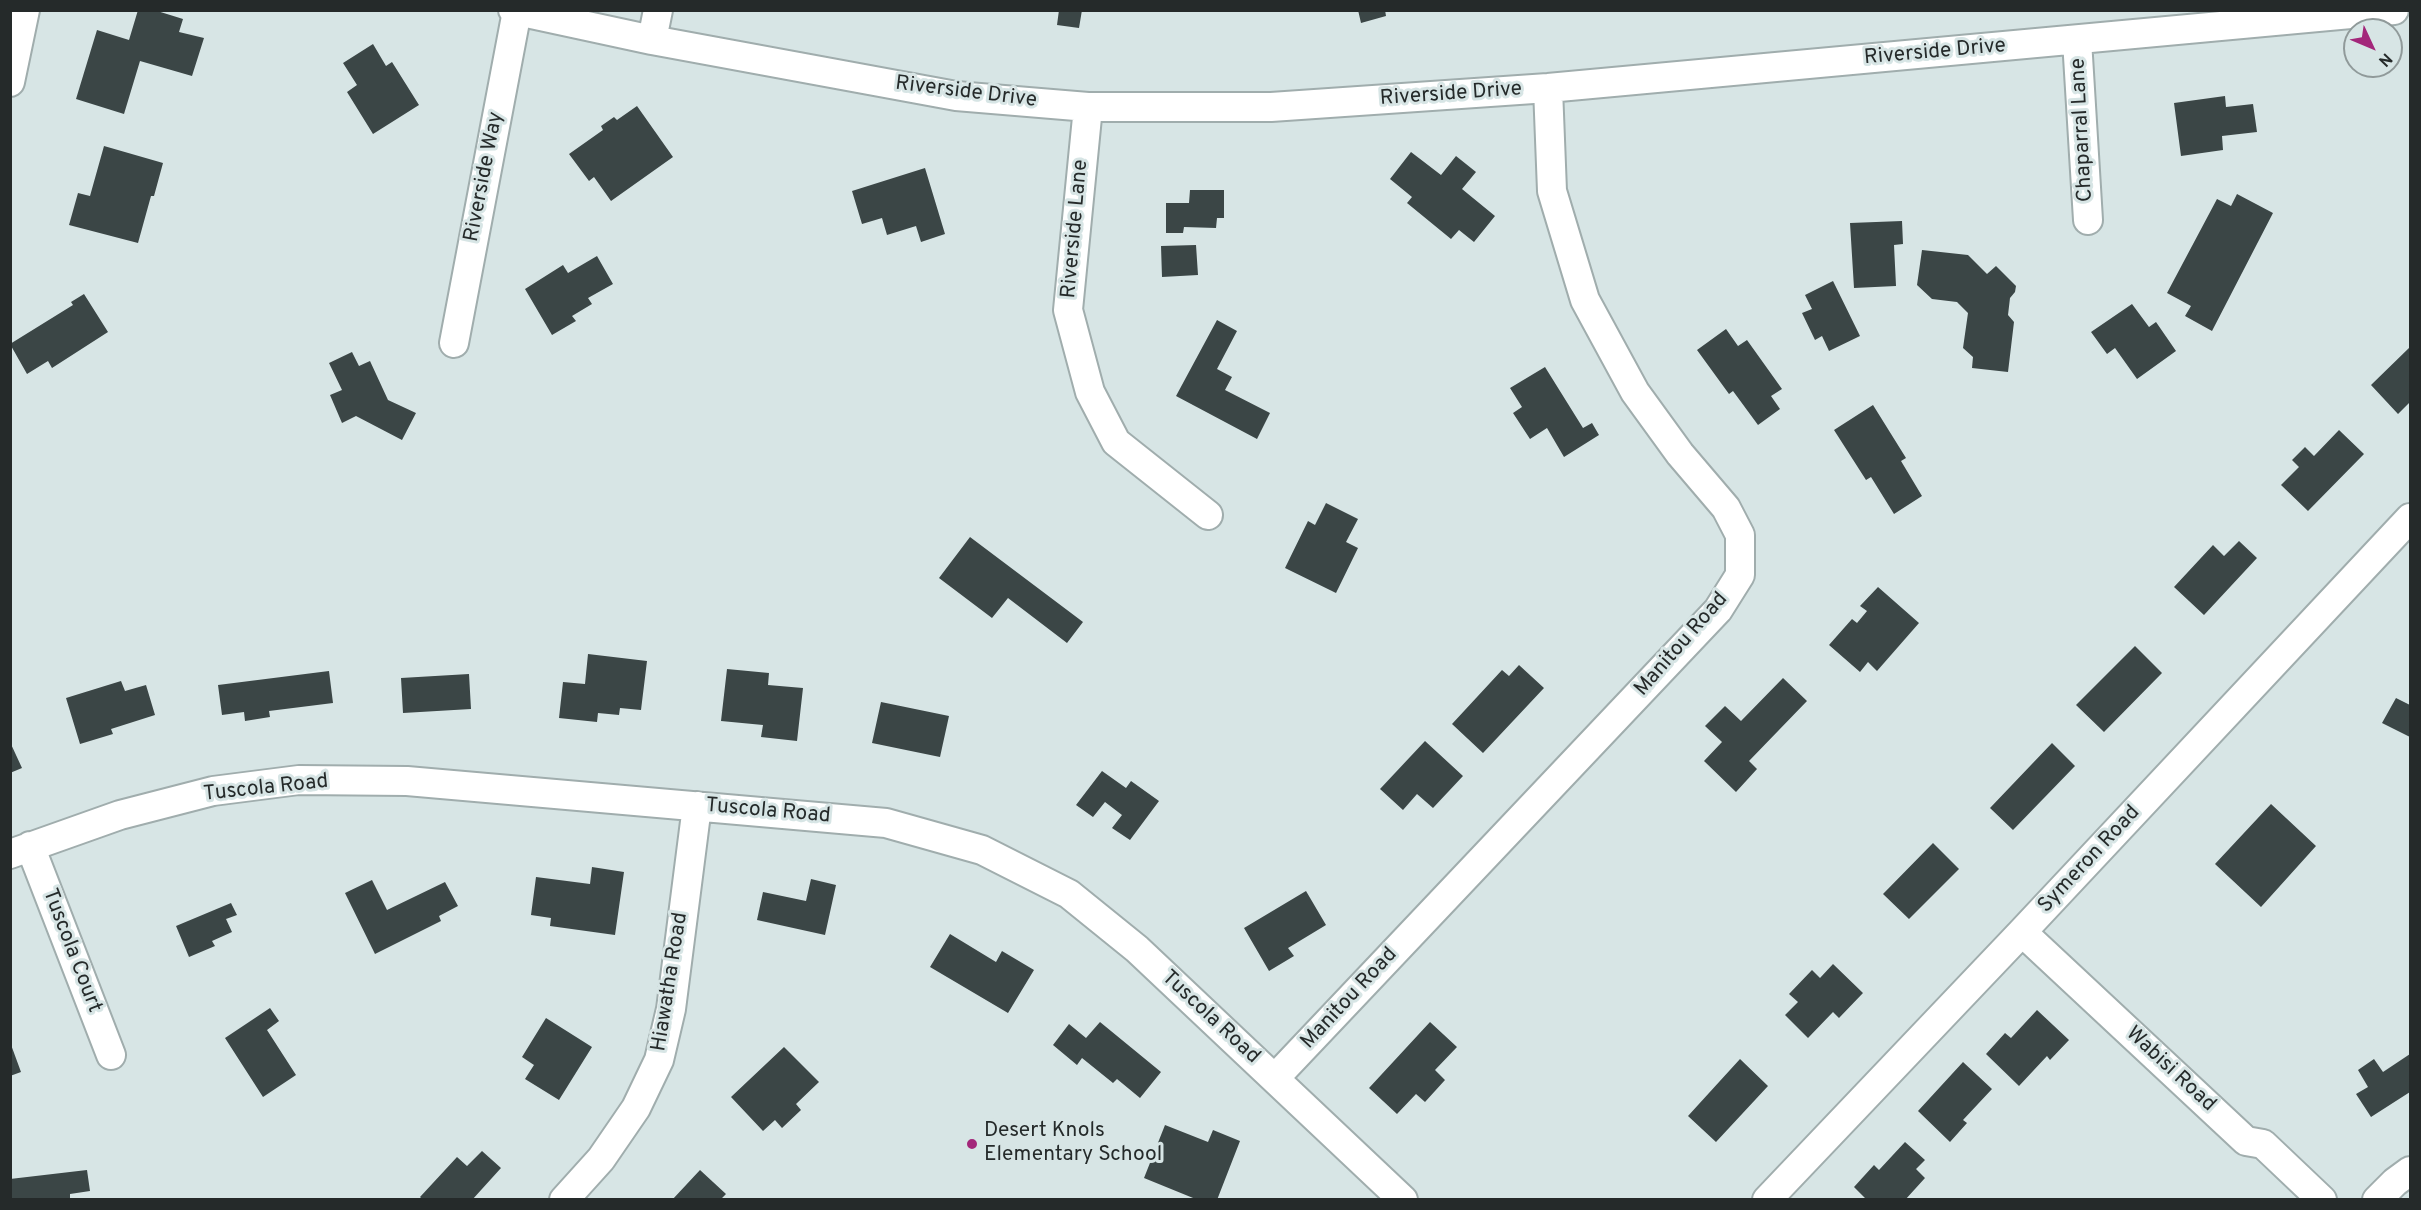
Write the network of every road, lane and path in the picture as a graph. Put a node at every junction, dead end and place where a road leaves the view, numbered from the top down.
1 (25, 10) edge
2 (658, 10) edge
3 (2394, 10) edge
4 (515, 11) edge
5 (651, 40) junction
6 (2077, 40) junction
7 (10, 82) edge
8 (1548, 88) junction
9 (1088, 107) junction
10 (2088, 220) dead end
11 (454, 343) dead end
12 (1208, 515) dead end
13 (2410, 518) edge
14 (697, 806) junction
15 (20, 850) edge
16 (2022, 932) junction
17 (111, 1055) dead end
18 (1275, 1078) junction
19 (2410, 1170) edge
20 (564, 1200) edge
21 (1403, 1200) edge
22 (1767, 1200) edge
23 (2322, 1200) edge
24 (2378, 1200) edge

1 - 7 street
2 - 5 street
3 - 6 street, Riverside Drive
4 - 5 street, Riverside Drive
4 - 11 street, Riverside Way
5 - 9 street, Riverside Drive
6 - 8 street, Riverside Drive
6 - 10 street, Chaparral Lane
8 - 9 street, Riverside Drive
8 - 18 street, Manitou Road
9 - 12 street, Riverside Lane
13 - 16 street, Symeron Road
14 - 15 street, Tuscola Road
14 - 18 street, Tuscola Road
14 - 20 street, Hiawatha Road
15 - 17 street, Tuscola Court
16 - 22 street, Symeron Road
16 - 23 street, Wabisi Road
18 - 21 street, Tuscola Road
19 - 24 street

